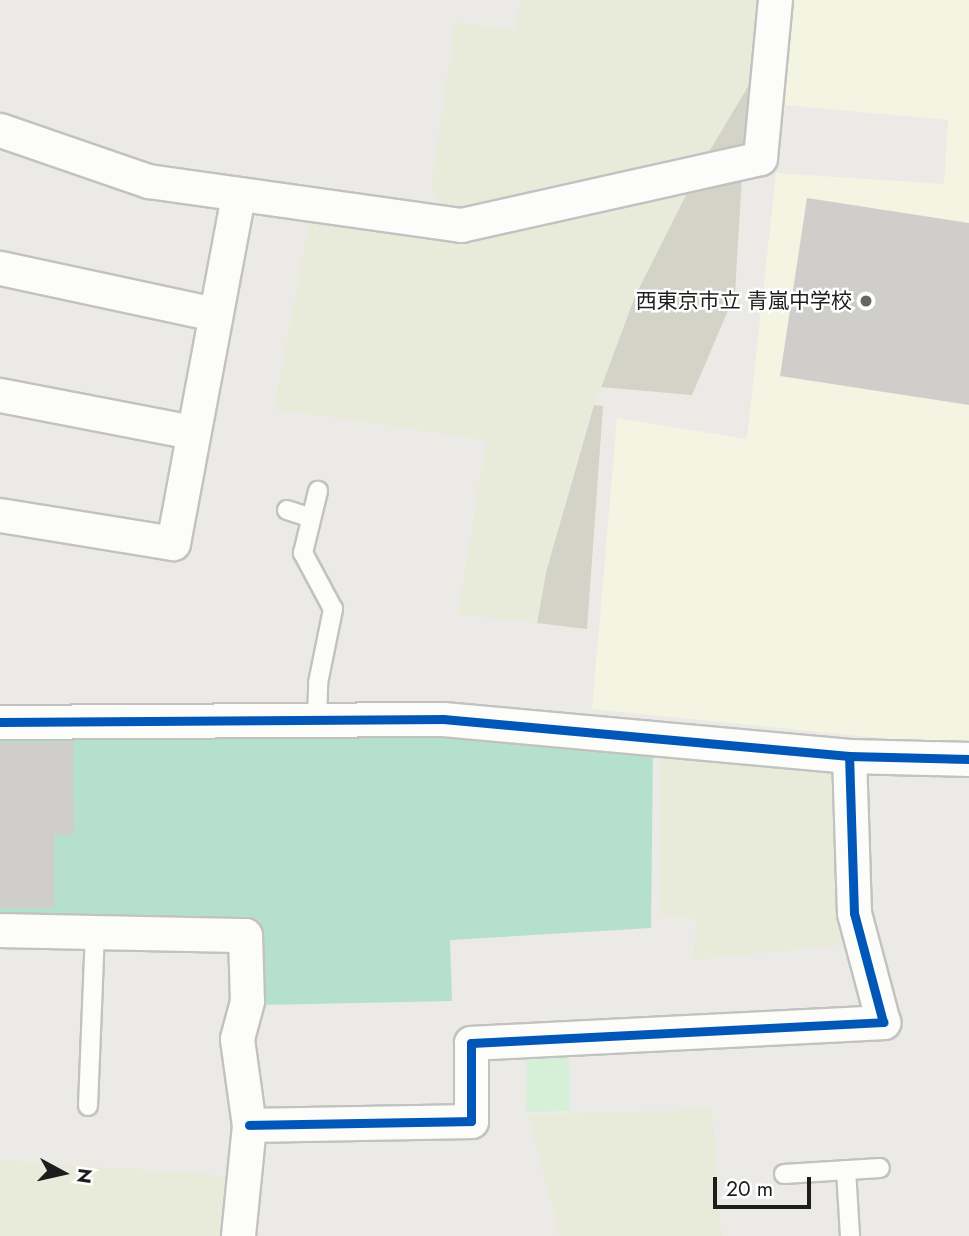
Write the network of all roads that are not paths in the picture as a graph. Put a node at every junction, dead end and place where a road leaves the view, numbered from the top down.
1 (775, 0) edge
2 (0, 130) edge
3 (238, 194) junction
4 (0, 268) edge
5 (215, 314) junction
6 (0, 395) edge
7 (192, 432) junction
8 (318, 491) dead end
9 (287, 510) dead end
10 (0, 515) edge
11 (311, 518) junction
12 (317, 719) junction
13 (0, 722) edge
14 (849, 755) junction
15 (969, 758) edge
16 (0, 930) edge
17 (95, 934) junction
18 (88, 1106) dead end
19 (248, 1125) junction
20 (880, 1168) dead end
21 (846, 1170) junction
22 (784, 1174) dead end
23 (238, 1236) edge
24 (850, 1236) edge

1 - 3 street
2 - 3 street
3 - 5 street
4 - 5 street
5 - 7 street
6 - 7 street
7 - 10 street
8 - 11 lane
9 - 11 lane
11 - 12 lane
12 - 13 street
12 - 14 street
14 - 15 street
14 - 19 street
16 - 17 street
17 - 18 lane
17 - 19 street
19 - 23 street
20 - 21 lane
21 - 22 lane
21 - 24 lane

